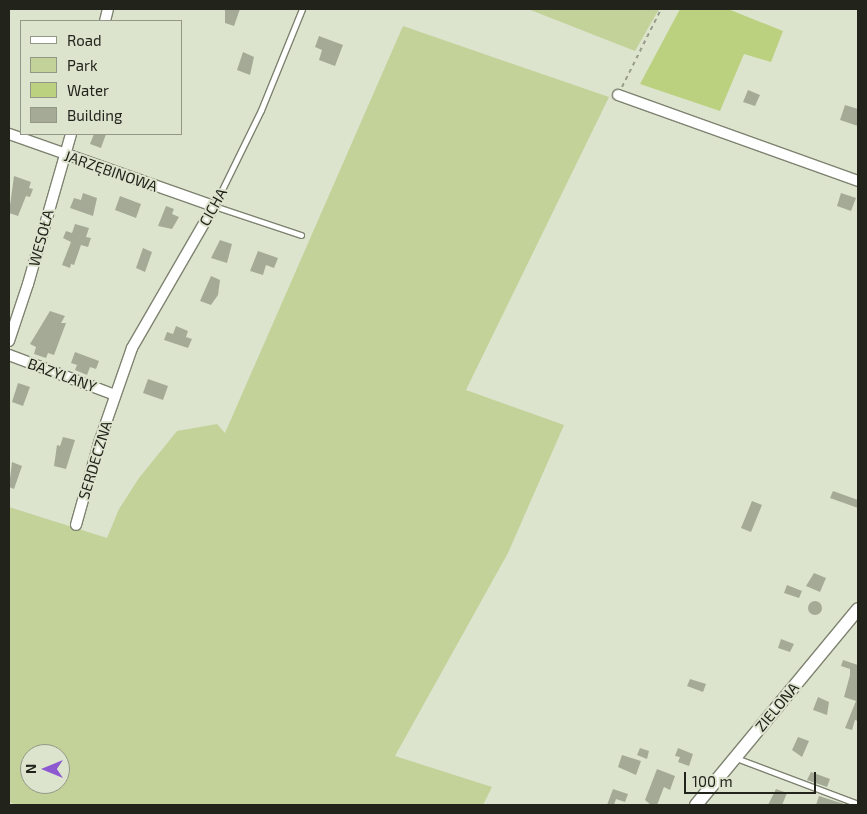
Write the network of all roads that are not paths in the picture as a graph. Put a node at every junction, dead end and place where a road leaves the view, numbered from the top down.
1 (301, 11) edge
2 (618, 95) road end
3 (9, 134) edge
4 (71, 135) edge
5 (64, 155) junction
6 (858, 181) edge
7 (214, 206) junction
8 (302, 235) dead end
9 (9, 342) edge
10 (9, 355) edge
11 (115, 395) junction
12 (76, 525) dead end
13 (858, 609) edge
14 (735, 758) junction
15 (858, 804) edge
16 (696, 805) edge

1 - 7 lane, CICHA
2 - 6 street
3 - 5 street, JARZĘBINOWA
4 - 5 street, WESOŁA
5 - 7 street, JARZĘBINOWA
5 - 9 street, WESOŁA
7 - 8 lane
7 - 11 street, CICHA
10 - 11 street, BAZYLANY
11 - 12 street, SERDECZNA
13 - 14 street, ZIELONA
14 - 15 lane
14 - 16 street, ZIELONA

